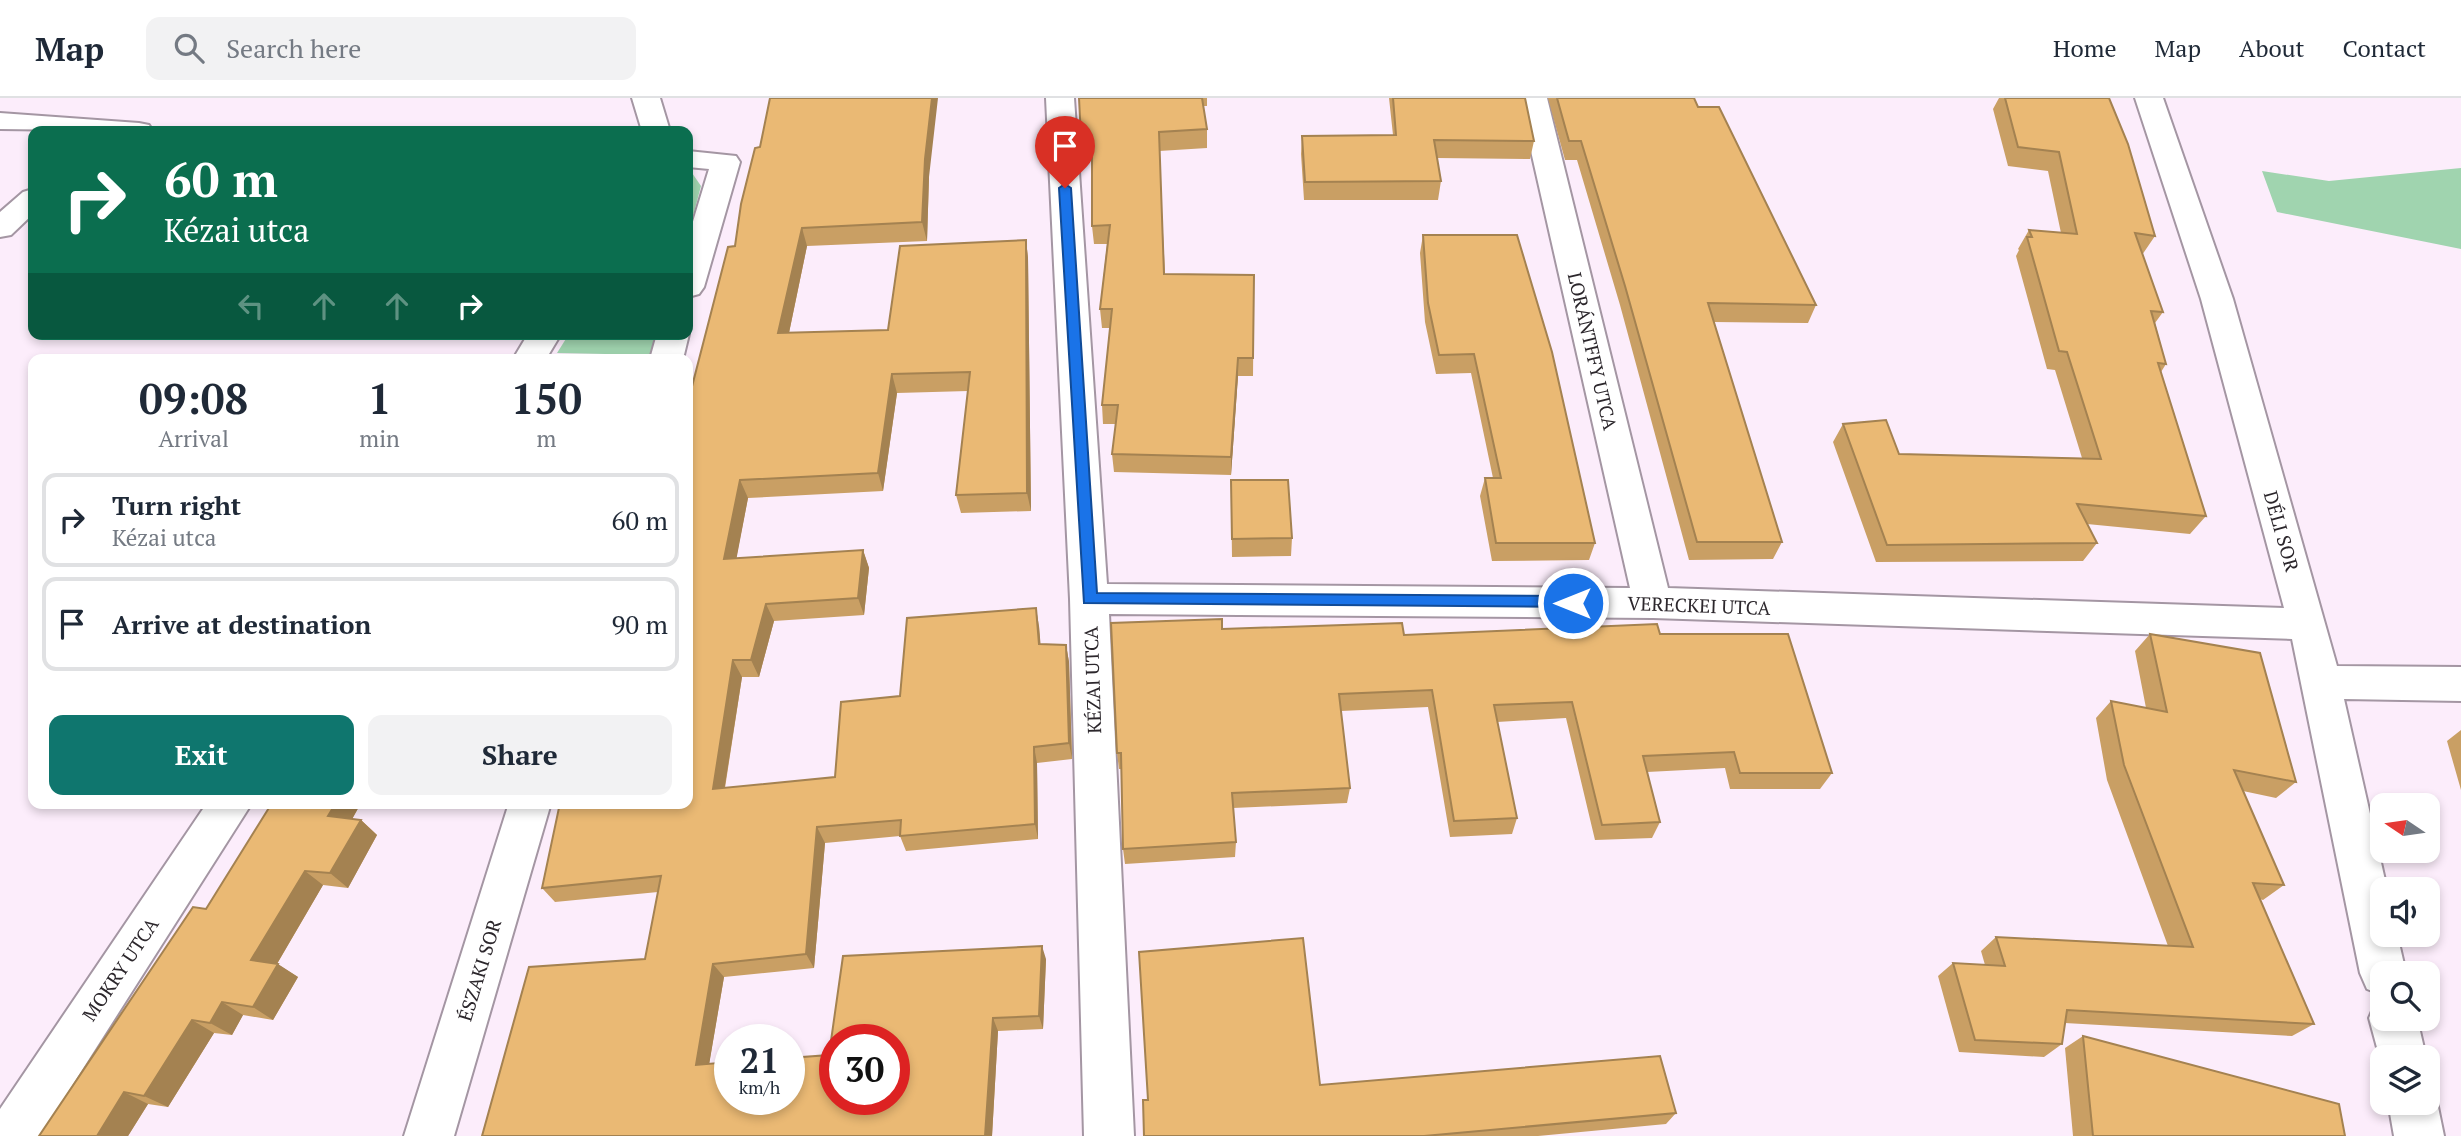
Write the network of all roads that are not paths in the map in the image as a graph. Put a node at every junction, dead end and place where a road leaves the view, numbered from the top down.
1 (646, 98) edge
2 (1060, 98) edge
3 (1533, 98) edge
4 (2149, 98) edge
5 (0, 121) edge
6 (54, 126) edge
7 (654, 126) edge
8 (693, 159) edge
9 (28, 203) edge
10 (0, 228) edge
11 (693, 271) edge
12 (1089, 599) junction
13 (1653, 603) junction
14 (2308, 624) junction
15 (2320, 681) junction
16 (2461, 684) edge
17 (227, 809) edge
18 (528, 809) edge
19 (2380, 961) edge
20 (2415, 1115) edge
21 (10, 1136) edge
22 (429, 1136) edge
23 (1108, 1136) edge
24 (2419, 1136) edge

1 - 7 street
2 - 12 street, KÉZAI UTCA
3 - 13 street, LORÁNTFFY UTCA
4 - 14 street, DÉLI SOR
5 - 6 street
8 - 11 street
9 - 10 street
12 - 13 street, VERECKEI UTCA
12 - 23 street, KÉZAI UTCA
13 - 14 street, VERECKEI UTCA
14 - 15 street, DÉLI SOR
15 - 16 street
15 - 19 street, DÉLI SOR
17 - 21 street, MOKRY UTCA
18 - 22 street, ÉSZAKI SOR
20 - 24 street

